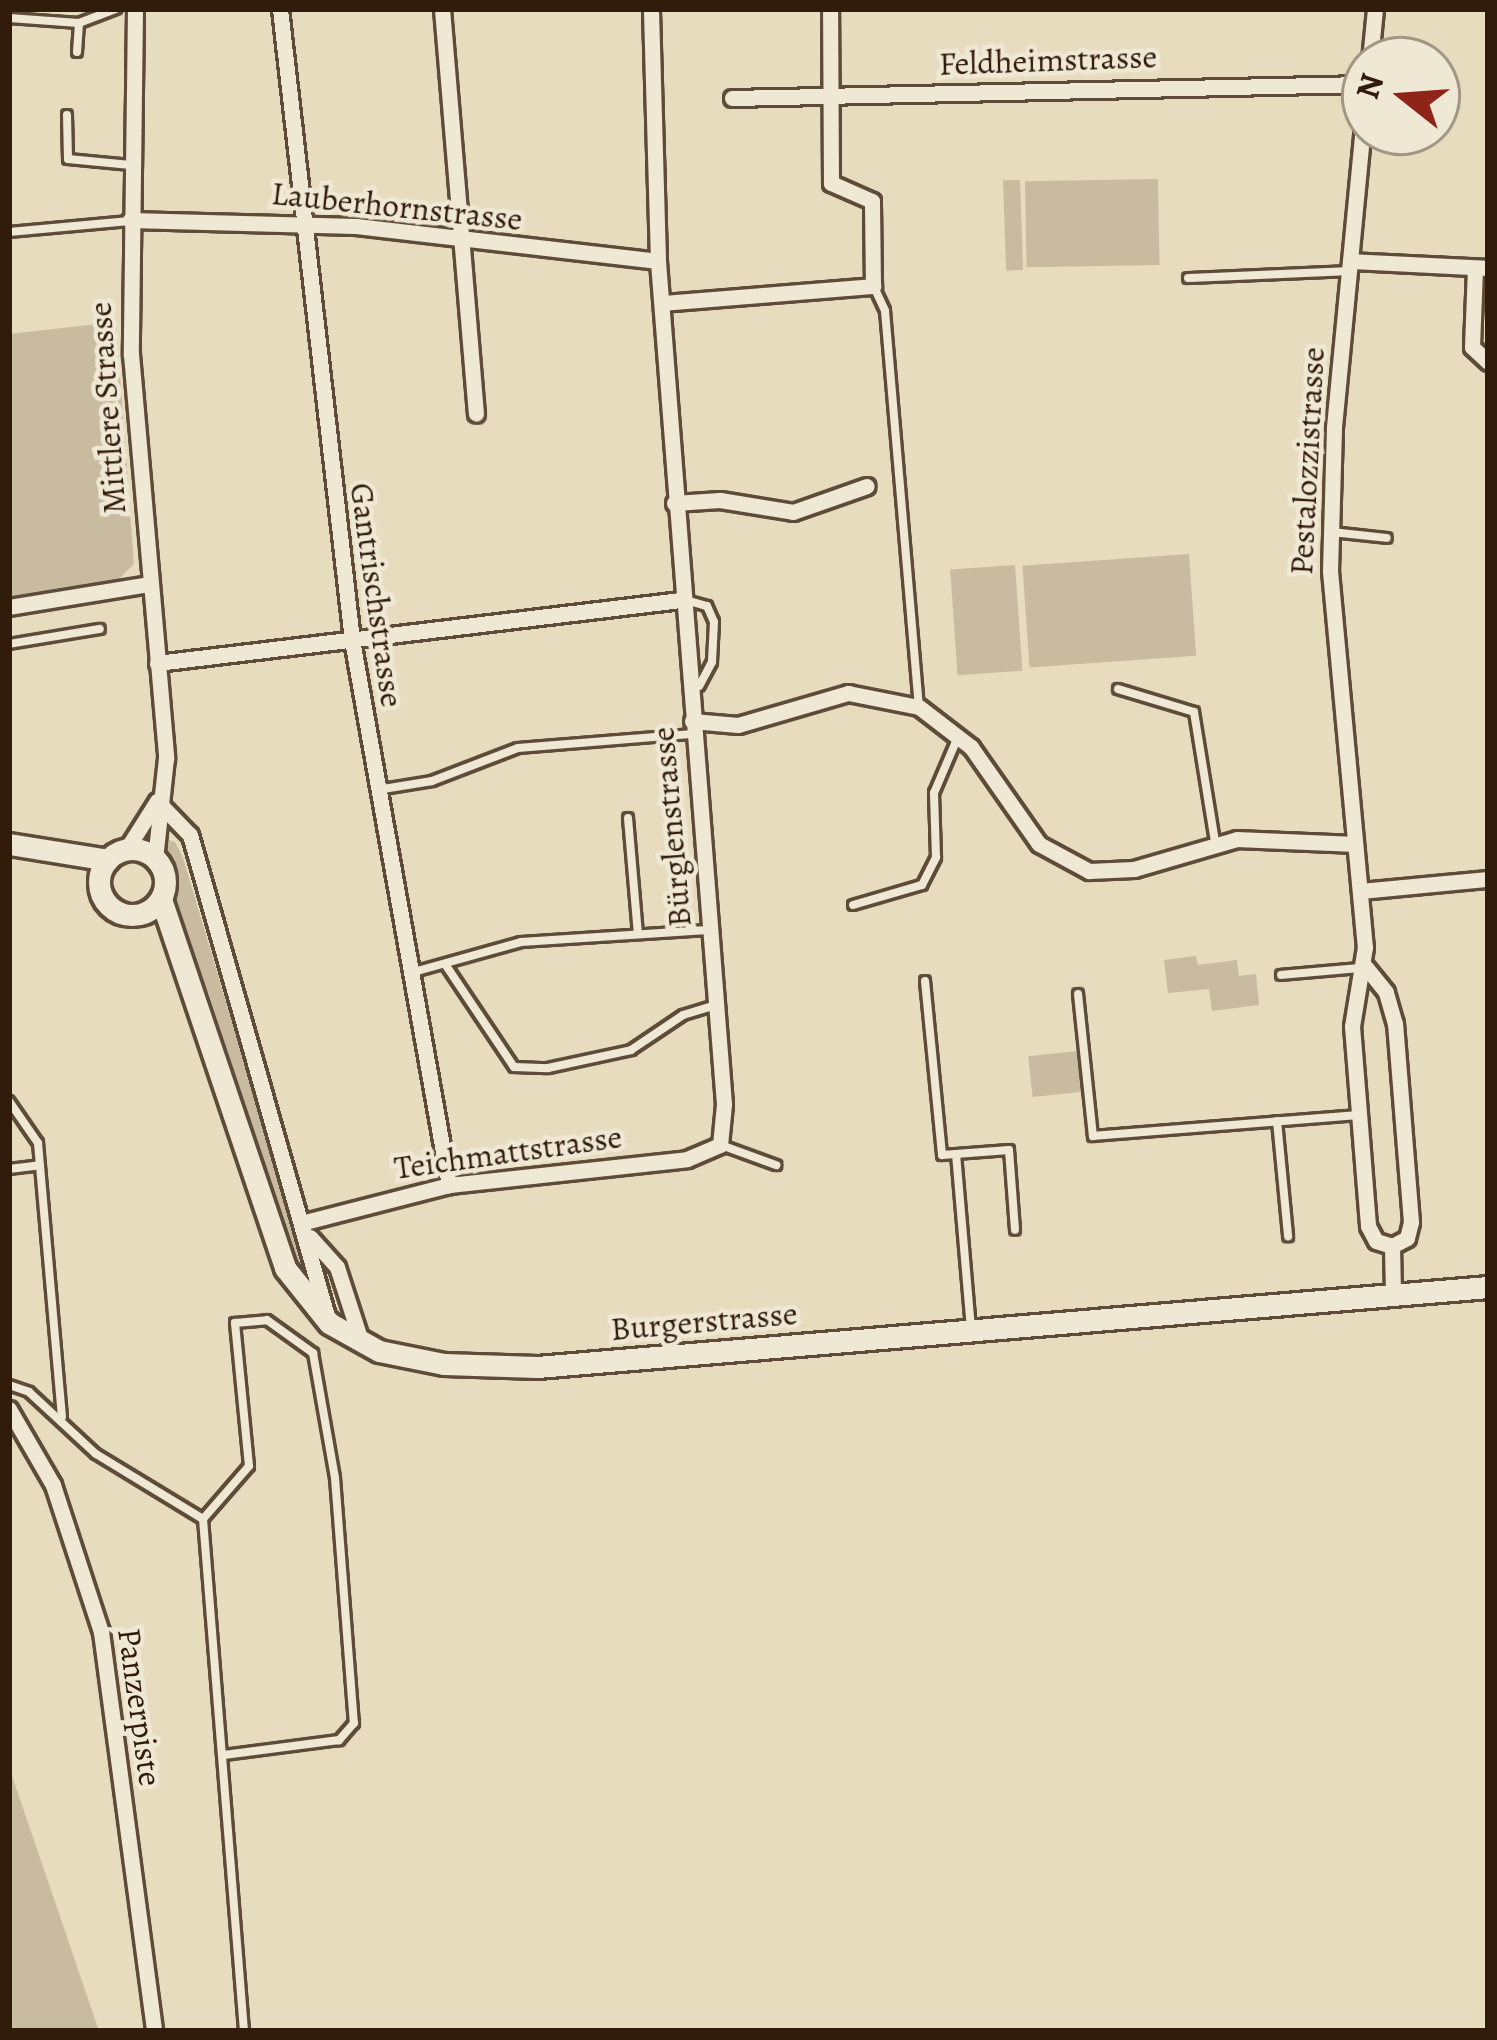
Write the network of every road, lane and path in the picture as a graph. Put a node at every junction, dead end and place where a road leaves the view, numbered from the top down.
1 (116, 9) edge
2 (135, 9) edge
3 (280, 9) edge
4 (442, 9) edge
5 (651, 9) edge
6 (830, 9) edge
7 (9, 18) edge
8 (80, 22) junction
9 (77, 52) dead end
10 (1341, 84) edge
11 (832, 93) junction
12 (732, 98) dead end
13 (68, 116) dead end
14 (1360, 156) edge
15 (131, 165) junction
16 (130, 220) junction
17 (298, 223) junction
18 (9, 232) edge
19 (463, 238) junction
20 (658, 261) junction
21 (1349, 266) junction
22 (1481, 268) edge
23 (1188, 278) dead end
24 (873, 286) junction
25 (662, 303) junction
26 (1488, 362) edge
27 (476, 414) dead end
28 (867, 486) dead end
29 (674, 503) junction
30 (1330, 532) junction
31 (1387, 538) dead end
32 (150, 584) junction
33 (681, 600) junction
34 (9, 607) edge
35 (100, 629) dead end
36 (352, 640) junction
37 (9, 644) edge
38 (157, 663) junction
39 (699, 686) dead end
40 (1118, 689) dead end
41 (919, 707) junction
42 (693, 728) junction
43 (959, 736) junction
44 (376, 790) junction
45 (157, 801) junction
46 (628, 818) dead end
47 (1215, 842) junction
48 (9, 844) edge
49 (1355, 844) junction
50 (117, 855) junction
51 (52, 857) junction
52 (155, 859) junction
53 (1488, 879) edge
54 (99, 886) junction
55 (1360, 891) junction
56 (161, 899) junction
57 (853, 905) dead end
58 (134, 916) junction
59 (710, 930) junction
60 (638, 934) junction
61 (178, 961) junction
62 (445, 964) junction
63 (1366, 967) junction
64 (410, 974) junction
65 (1282, 975) dead end
66 (925, 981) dead end
67 (1078, 994) dead end
68 (716, 1005) junction
69 (1395, 1024) junction
70 (1352, 1026) junction
71 (9, 1101) edge
72 (1361, 1115) junction
73 (1277, 1121) junction
74 (720, 1145) junction
75 (956, 1154) junction
76 (40, 1165) junction
77 (776, 1166) dead end
78 (9, 1169) edge
79 (449, 1184) junction
80 (308, 1229) junction
81 (1015, 1229) dead end
82 (1288, 1236) dead end
83 (1392, 1246) junction
84 (1488, 1286) edge
85 (1394, 1294) junction
86 (329, 1323) junction
87 (971, 1330) junction
88 (362, 1344) junction
89 (9, 1385) edge
90 (9, 1409) edge
91 (62, 1419) junction
92 (203, 1520) junction
93 (224, 1755) junction
94 (154, 2031) edge
95 (244, 2031) edge

1 - 8 lane
2 - 15 street, Mittlere Strasse
3 - 17 street, Gantrischstrasse
4 - 19 street
5 - 20 street, Bürglenstrasse
6 - 11 street
7 - 8 lane
8 - 9 lane
10 - 11 street, Feldheimstrasse
11 - 12 street, Feldheimstrasse
11 - 24 street
13 - 15 lane
14 - 21 street, Pestalozzistrasse
15 - 16 street, Mittlere Strasse
16 - 17 street, Lauberhornstrasse
16 - 18 lane
16 - 32 street, Mittlere Strasse
17 - 19 street, Lauberhornstrasse
17 - 36 street, Gantrischstrasse
19 - 20 street, Lauberhornstrasse
19 - 27 street
20 - 25 street, Bürglenstrasse
21 - 22 street
21 - 23 lane
21 - 30 street, Pestalozzistrasse
22 - 26 street
24 - 25 street
24 - 41 lane
25 - 29 street, Bürglenstrasse
28 - 29 street
29 - 33 street, Bürglenstrasse
30 - 31 lane
30 - 49 street, Pestalozzistrasse
32 - 34 street
32 - 38 street, Mittlere Strasse
33 - 36 street
33 - 39 lane
33 - 42 street, Bürglenstrasse
35 - 37 lane
36 - 38 street
36 - 44 street, Gantrischstrasse
38 - 45 street, Mittlere Strasse
40 - 47 lane
41 - 42 street
41 - 43 street
42 - 44 lane
42 - 59 street, Bürglenstrasse
43 - 47 street
43 - 57 lane
44 - 64 street, Gantrischstrasse
45 - 50 street, Mittlere Strasse
45 - 52 street, Mittlere Strasse
45 - 80 street
46 - 60 lane
47 - 49 street
48 - 51 main road
49 - 55 street, Pestalozzistrasse
50 - 51 main road
50 - 52 main road
50 - 54 main road
51 - 54 main road
52 - 56 main road
53 - 55 street
54 - 58 main road
55 - 63 street, Pestalozzistrasse
56 - 58 main road
56 - 61 main road, Burgerstrasse
58 - 61 main road, Burgerstrasse
59 - 60 lane
59 - 68 street, Bürglenstrasse
60 - 62 lane
61 - 86 main road, Burgerstrasse
62 - 64 lane
62 - 68 lane
63 - 65 lane
63 - 69 street, Pestalozzistrasse
63 - 70 street, Pestalozzistrasse
64 - 79 street, Gantrischstrasse
66 - 75 lane
67 - 73 lane
68 - 74 street, Bürglenstrasse
69 - 70 street
69 - 83 street, Pestalozzistrasse
70 - 72 street, Pestalozzistrasse
71 - 76 lane
72 - 73 lane
72 - 83 street, Pestalozzistrasse
73 - 82 lane
74 - 77 lane
74 - 79 street, Teichmattstrasse
75 - 81 lane
75 - 87 lane
76 - 78 lane
76 - 91 lane
79 - 80 street, Teichmattstrasse
80 - 86 street
80 - 88 street
83 - 85 street, Pestalozzistrasse
84 - 85 main road, Burgerstrasse
85 - 87 main road, Burgerstrasse
86 - 88 main road, Burgerstrasse
87 - 88 main road, Burgerstrasse
89 - 91 lane
90 - 94 street, Panzerpiste
91 - 92 lane
92 - 93 lane
92 - 93 lane
93 - 95 lane

